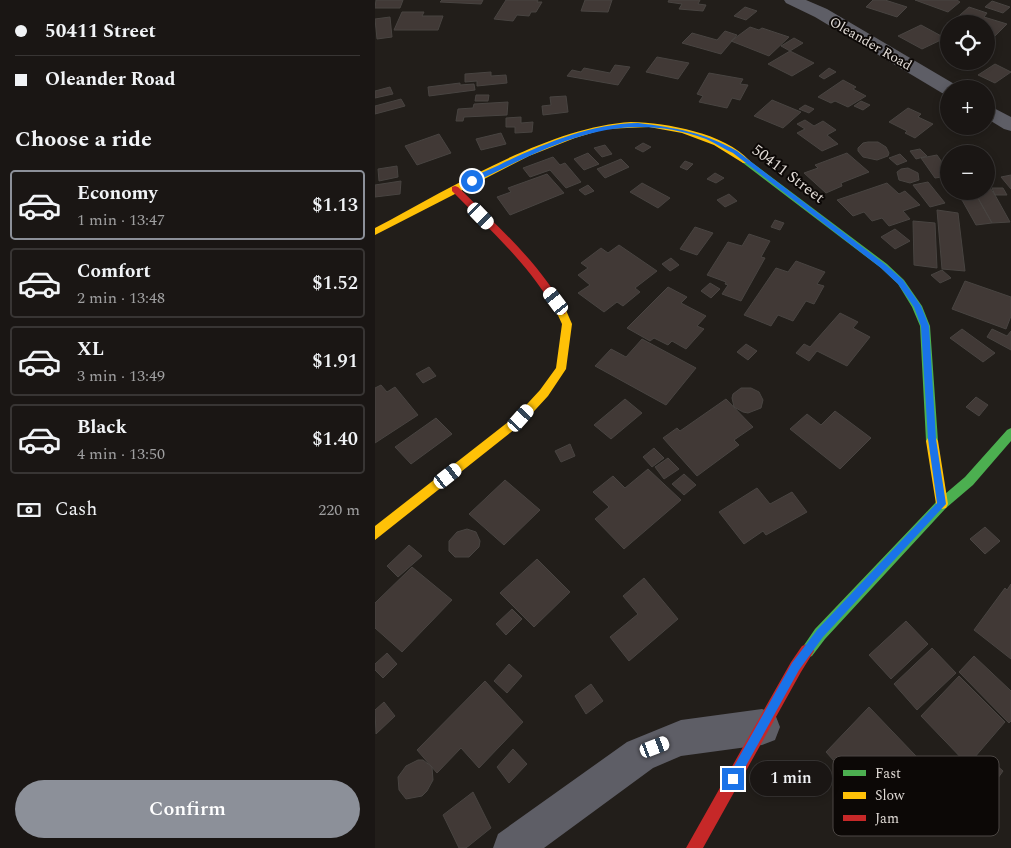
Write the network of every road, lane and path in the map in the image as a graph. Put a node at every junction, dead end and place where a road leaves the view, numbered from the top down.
1 (792, 0) edge
2 (940, 84) edge
3 (995, 115) edge
4 (1011, 125) edge
5 (455, 189) junction
6 (375, 232) edge
7 (1011, 433) edge
8 (942, 504) junction
9 (375, 534) edge
10 (762, 727) junction
11 (512, 848) edge
12 (694, 848) edge

1 - 2 street, Oleander Road
3 - 4 street
5 - 6 street, 50411 Street
5 - 8 street, 50411 Street
5 - 9 street
7 - 8 street
8 - 10 street
10 - 11 street
10 - 12 street

